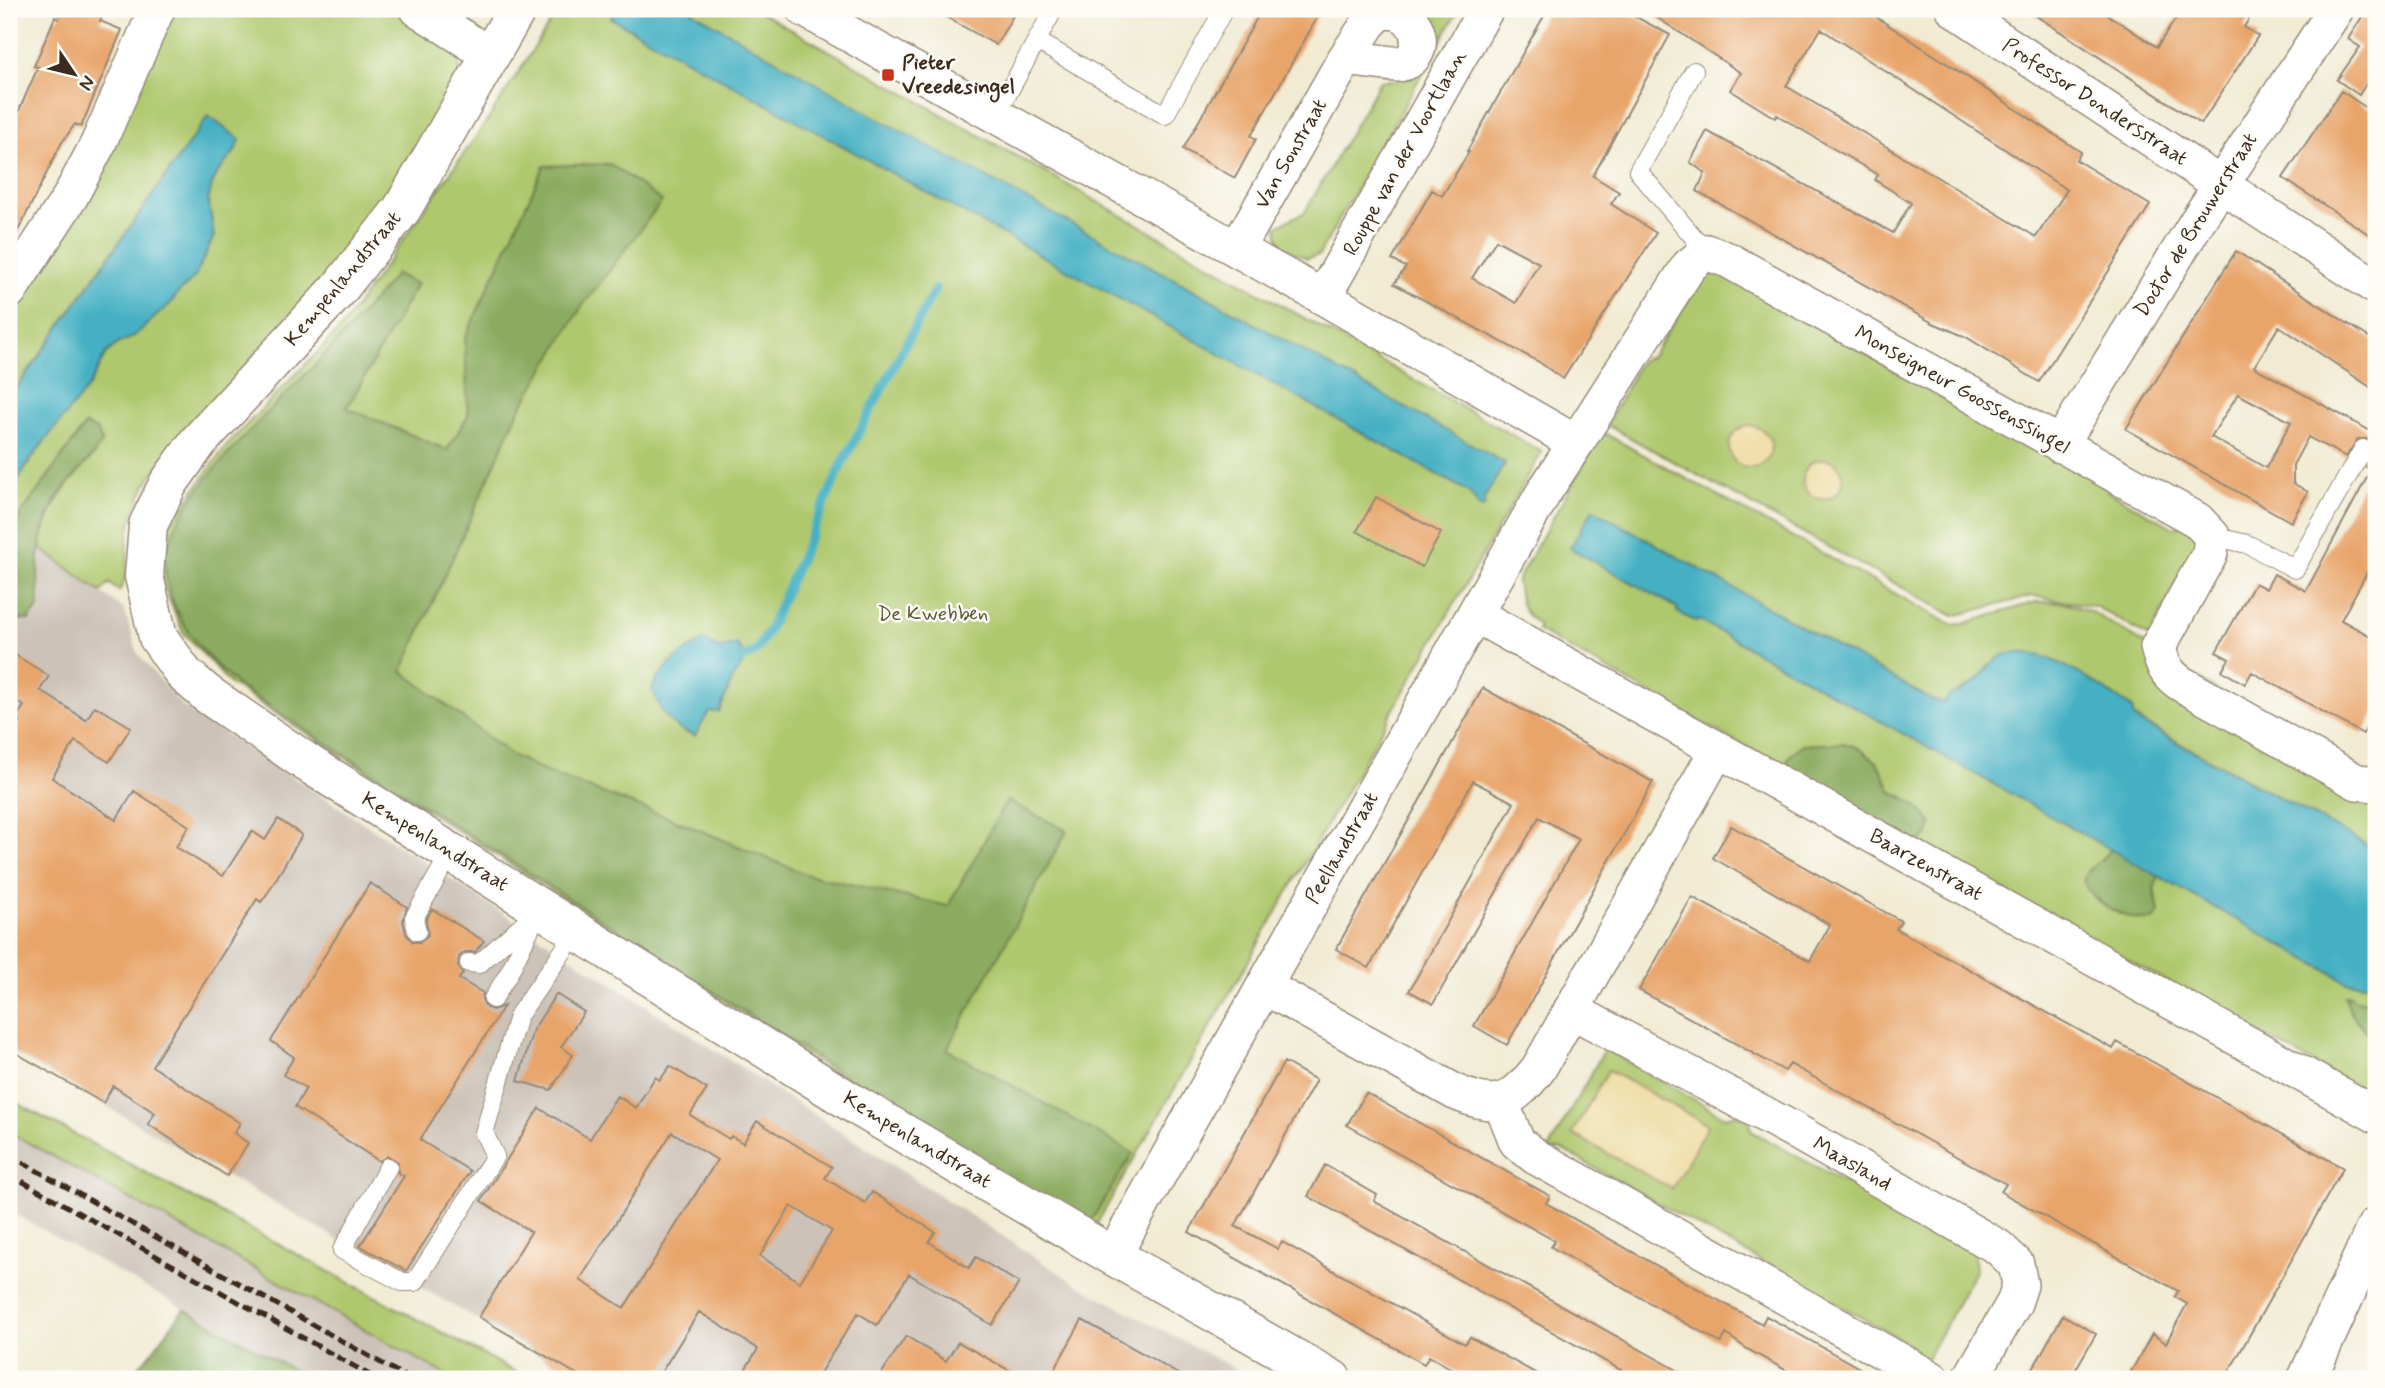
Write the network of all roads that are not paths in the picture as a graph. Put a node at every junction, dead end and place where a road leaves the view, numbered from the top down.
1 (157, 9) edge
2 (418, 9) edge
3 (517, 9) edge
4 (804, 9) edge
5 (1054, 9) edge
6 (1224, 9) edge
7 (1486, 9) edge
8 (1954, 9) edge
9 (2336, 9) edge
10 (1037, 41) junction
11 (490, 55) junction
12 (1345, 59) dead end
13 (1694, 71) dead end
14 (996, 116) junction
15 (2221, 185) junction
16 (1237, 249) junction
17 (1706, 252) junction
18 (2376, 287) edge
19 (9, 291) edge
20 (1323, 297) junction
21 (1576, 443) junction
22 (2060, 445) junction
23 (2363, 449) dead end
24 (2212, 536) junction
25 (1476, 615) junction
26 (1718, 749) junction
27 (2376, 784) edge
28 (451, 852) junction
29 (540, 908) junction
30 (417, 931) dead end
31 (577, 931) junction
32 (469, 963) dead end
33 (1265, 987) junction
34 (493, 999) dead end
35 (1571, 1010) junction
36 (1501, 1102) junction
37 (2376, 1115) edge
38 (388, 1167) dead end
39 (2376, 1227) edge
40 (1113, 1256) junction
41 (1332, 1379) edge
42 (1933, 1379) edge
43 (1970, 1379) edge
44 (2307, 1379) edge

1 - 19 street
2 - 11 street
3 - 11 street, Kempenlandstraat
4 - 14 street
5 - 10 lane
6 - 10 lane
7 - 20 street, Rouppe van der Voortlaan
8 - 15 street, Professor Dondersstraat
9 - 15 street, Doctor de Brouwerstraat
10 - 14 lane
11 - 28 street, Kempenlandstraat
12 - 16 street, Van Sonstraat
13 - 17 lane, Monseigneur Goossenssingel
14 - 16 street
15 - 18 street, Professor Dondersstraat
15 - 22 street, Doctor de Brouwerstraat
16 - 20 street
17 - 21 street
17 - 22 street, Monseigneur Goossenssingel
20 - 21 street
21 - 25 street, Peellandstraat
22 - 24 street, Monseigneur Goossenssingel
23 - 24 lane, Monseigneur Goossenssingel
24 - 27 street
25 - 26 street, Baarzenstraat
25 - 33 street, Peellandstraat
26 - 35 street
26 - 37 street, Baarzenstraat
28 - 29 street, Kempenlandstraat
28 - 30 lane
29 - 31 street, Kempenlandstraat
29 - 32 lane
29 - 34 lane
31 - 38 lane
31 - 40 street, Kempenlandstraat
33 - 36 street
33 - 40 street, Peellandstraat
35 - 36 street
35 - 43 street, Maasland
36 - 42 street
39 - 44 street
40 - 41 street, Kempenlandstraat

